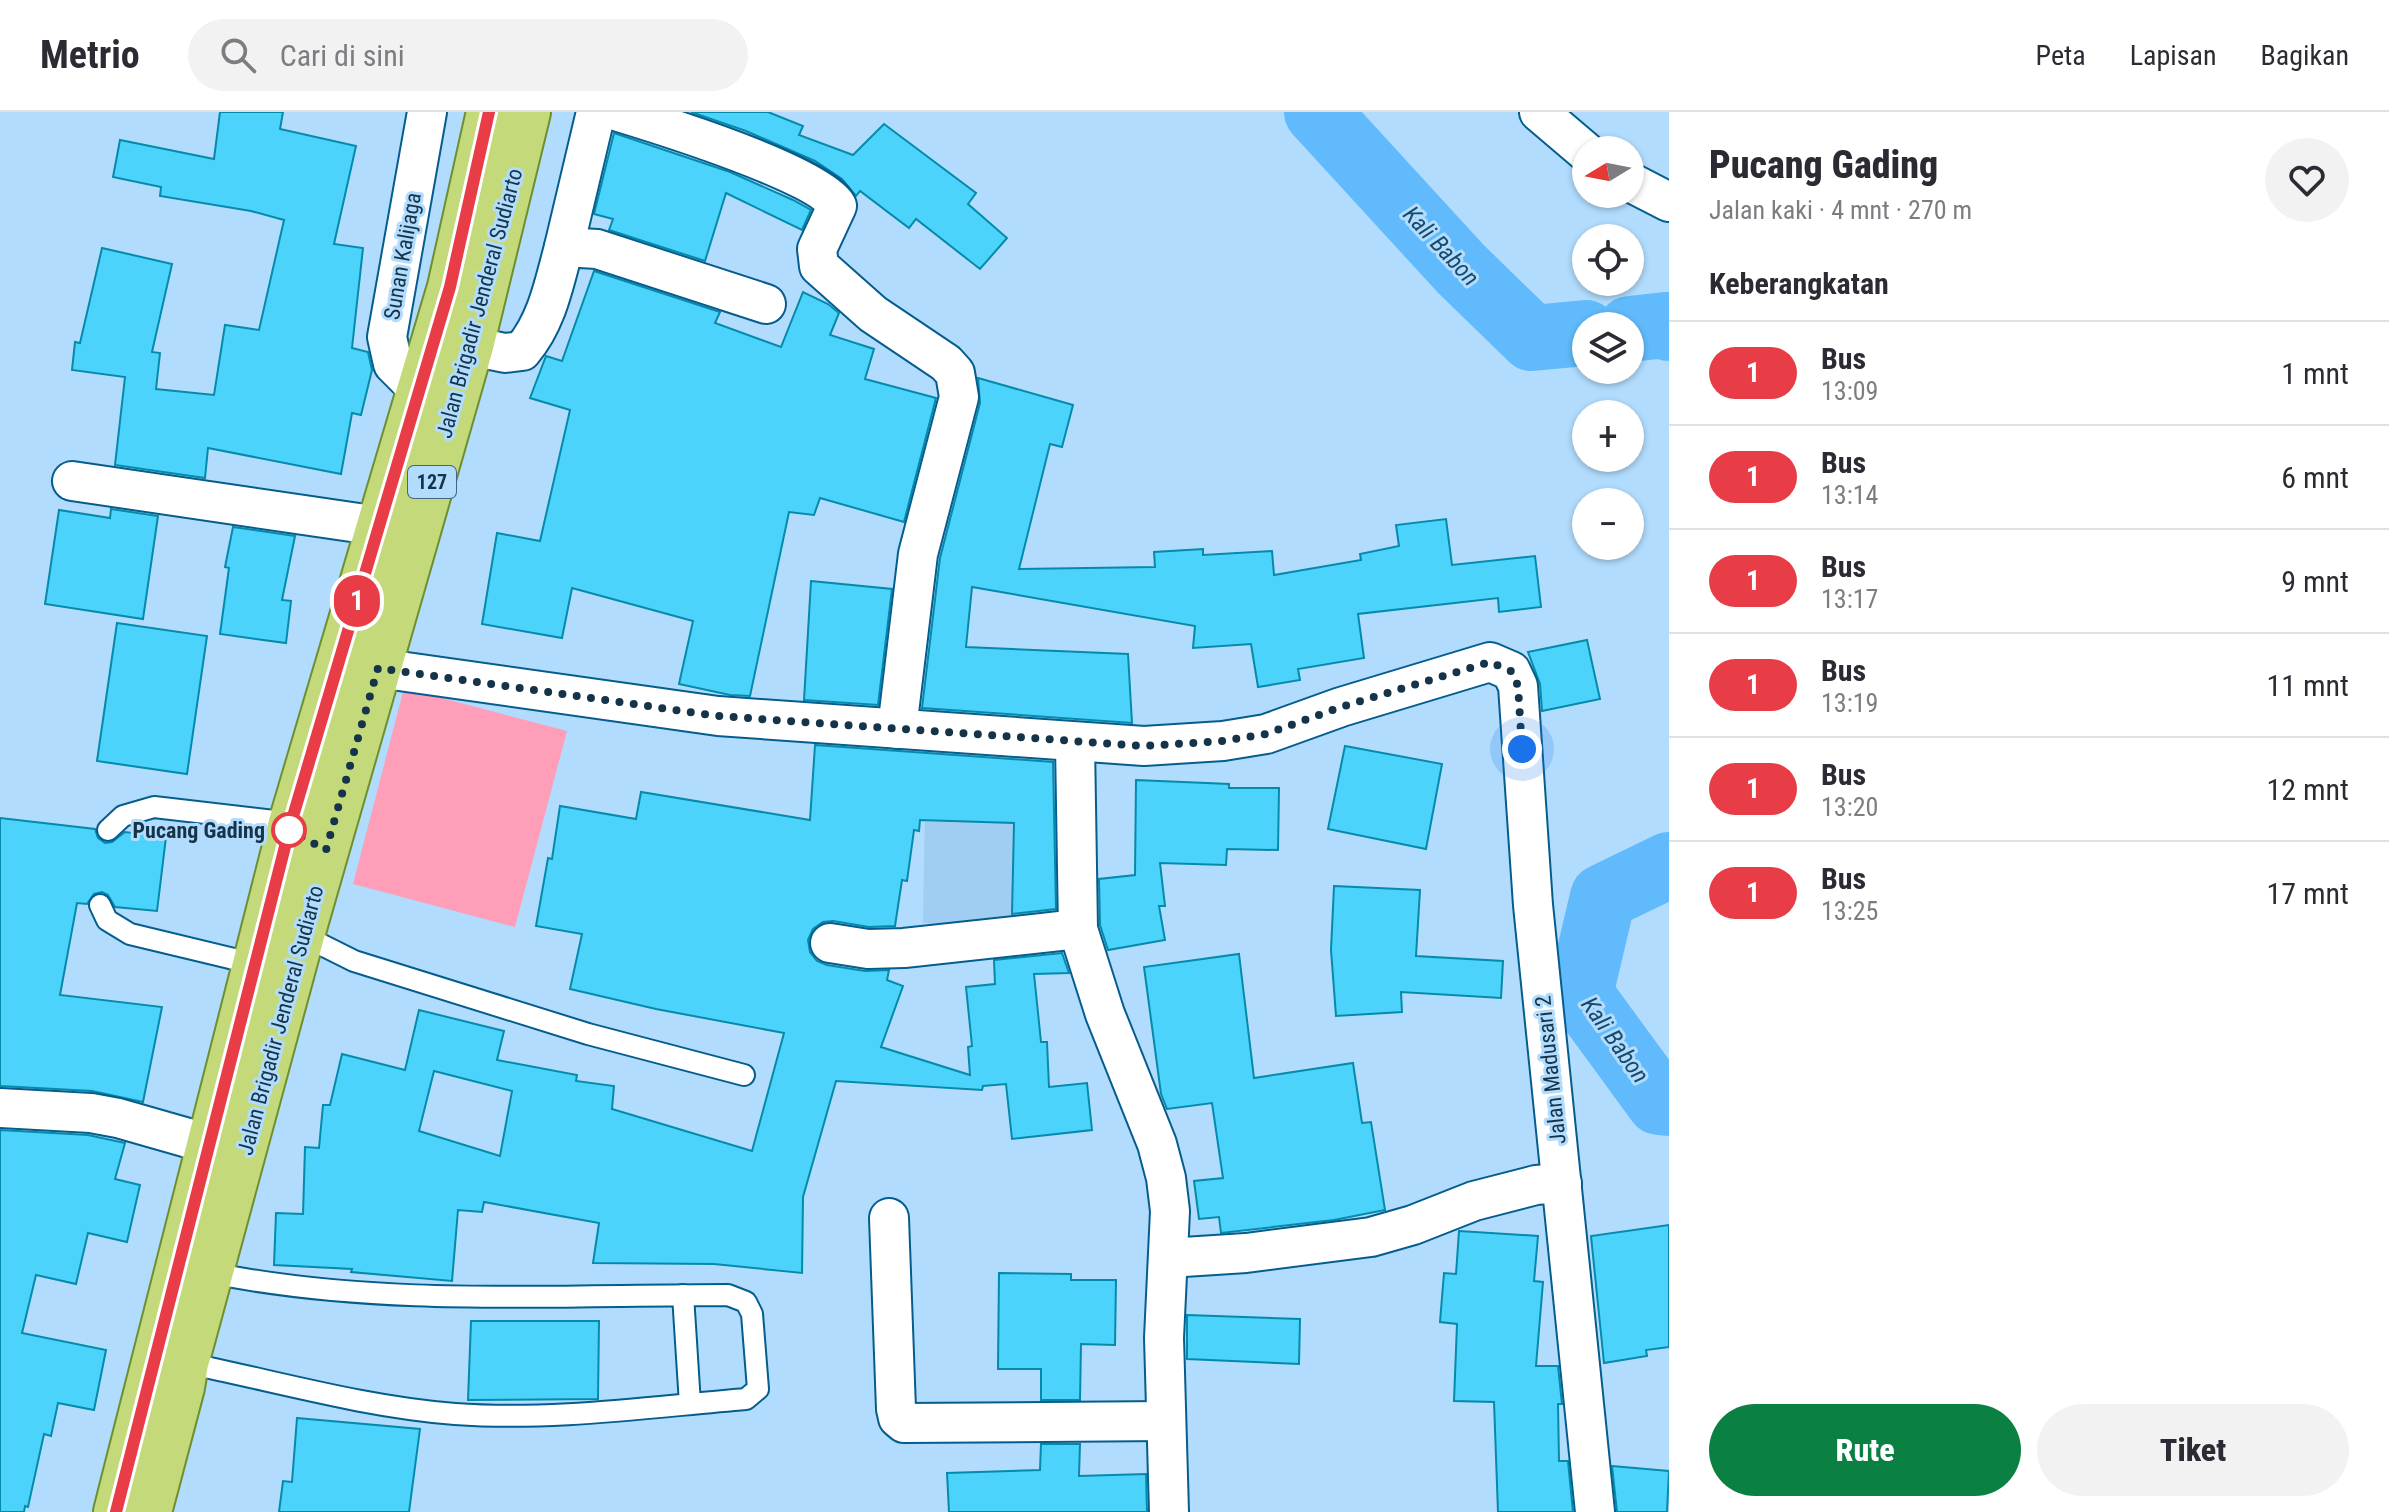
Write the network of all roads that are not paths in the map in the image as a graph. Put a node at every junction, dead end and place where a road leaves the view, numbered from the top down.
1 (427, 112) edge
2 (489, 112) edge
3 (528, 112) edge
4 (596, 112) edge
5 (619, 112) edge
6 (1539, 112) edge
7 (1572, 140) edge
8 (1644, 189) edge
9 (1669, 202) edge
10 (564, 247) junction
11 (766, 304) dead end
12 (471, 346) junction
13 (419, 390) junction
14 (72, 481) dead end
15 (379, 526) junction
16 (378, 668) junction
17 (897, 729) junction
18 (1075, 743) junction
19 (291, 823) junction
20 (108, 830) dead end
21 (100, 905) dead end
22 (1078, 929) junction
23 (302, 935) junction
24 (830, 943) dead end
25 (255, 964) junction
26 (744, 1075) dead end
27 (0, 1108) edge
28 (209, 1144) junction
29 (1562, 1183) junction
30 (889, 1218) dead end
31 (1168, 1258) junction
32 (212, 1273) junction
33 (683, 1295) junction
34 (186, 1363) junction
35 (690, 1404) junction
36 (1166, 1421) junction
37 (116, 1512) edge
38 (149, 1512) edge
39 (1169, 1512) edge
40 (1595, 1512) edge

1 - 13 street, Sunan Kalijaga
2 - 13 main road, Jalan Brigadir Jenderal Sudiarto / 127
3 - 12 main road, Jalan Brigadir Jenderal Sudiarto / 127
4 - 10 street
5 - 17 street
6 - 7 street
8 - 9 street
10 - 11 street
10 - 12 street
12 - 16 main road, Jalan Brigadir Jenderal Sudiarto / 127
13 - 15 main road, Jalan Brigadir Jenderal Sudiarto / 127
14 - 15 street
15 - 19 main road, Jalan Brigadir Jenderal Sudiarto / 127
16 - 17 street
16 - 23 main road, Jalan Brigadir Jenderal Sudiarto / 127
17 - 18 street
18 - 22 street
18 - 29 street, Jalan Madusari 2
19 - 20 lane
19 - 25 main road, Jalan Brigadir Jenderal Sudiarto / 127
21 - 25 lane
22 - 24 street
22 - 31 street
23 - 26 lane
23 - 32 main road, Jalan Brigadir Jenderal Sudiarto / 127
25 - 28 main road, Jalan Brigadir Jenderal Sudiarto / 127
27 - 28 street
28 - 37 main road, Jalan Brigadir Jenderal Sudiarto / 127
29 - 31 street
29 - 40 street, Jalan Madusari 2
30 - 36 street
31 - 36 street
32 - 33 lane
32 - 34 main road, Jalan Brigadir Jenderal Sudiarto / 127
33 - 35 lane
33 - 35 lane
34 - 35 lane
34 - 38 main road, Jalan Brigadir Jenderal Sudiarto / 127
36 - 39 street

